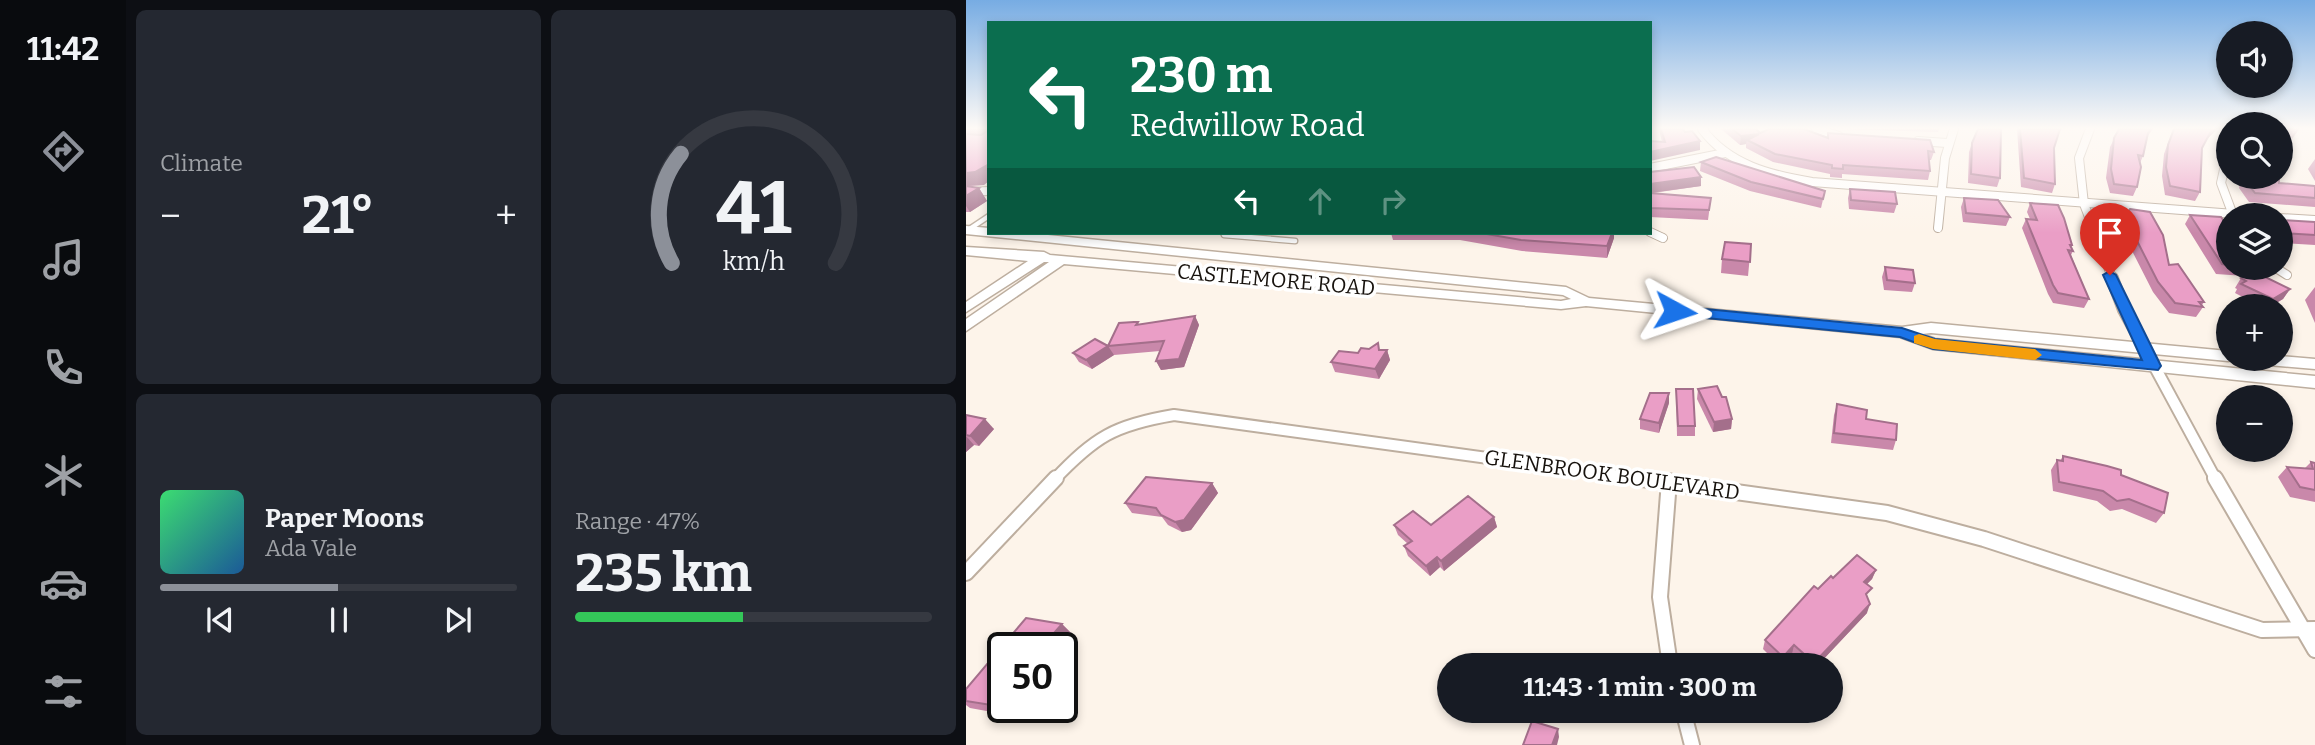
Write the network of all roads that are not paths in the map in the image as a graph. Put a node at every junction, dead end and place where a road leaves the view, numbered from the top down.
1 (1671, 164) edge
2 (1747, 164) edge
3 (1945, 164) edge
4 (2080, 164) edge
5 (1652, 168) edge
6 (987, 191) edge
7 (966, 192) edge
8 (1941, 194) junction
9 (2084, 204) junction
10 (2216, 214) edge
11 (987, 217) edge
12 (2293, 219) edge
13 (2315, 220) edge
14 (1938, 228) dead end
15 (967, 230) edge
16 (987, 232) edge
17 (1652, 233) edge
18 (1027, 235) edge
19 (1224, 235) edge
20 (1663, 238) dead end
21 (1076, 239) edge
22 (1296, 241) dead end
23 (966, 251) edge
24 (1040, 258) junction
25 (1061, 260) junction
26 (1586, 302) junction
27 (966, 308) edge
28 (966, 326) edge
29 (1902, 332) junction
30 (2143, 348) junction
31 (2216, 355) edge
32 (2293, 362) edge
33 (2315, 364) edge
34 (2153, 366) junction
35 (2315, 383) edge
36 (1669, 481) junction
37 (966, 573) edge
38 (2309, 629) edge
39 (2315, 650) edge
40 (1667, 653) edge
41 (1686, 723) edge
42 (1692, 745) edge

1 - 5 street
2 - 8 street
3 - 8 street
4 - 9 street
6 - 7 street
8 - 9 street
8 - 14 street
9 - 10 street
9 - 30 street
11 - 15 lane
12 - 13 street
15 - 16 main road, CASTLEMORE ROAD
17 - 20 street
18 - 21 main road, CASTLEMORE ROAD
19 - 22 lane
21 - 24 main road
21 - 25 main road
21 - 26 main road, CASTLEMORE ROAD
23 - 24 main road, CASTLEMORE ROAD
24 - 25 main road, CASTLEMORE ROAD
24 - 27 main road
25 - 26 main road, CASTLEMORE ROAD
25 - 28 main road
26 - 29 main road, CASTLEMORE ROAD
29 - 30 main road, CASTLEMORE ROAD
29 - 34 main road, CASTLEMORE ROAD
30 - 31 main road, CASTLEMORE ROAD
30 - 34 street
32 - 33 main road
34 - 35 main road, CASTLEMORE ROAD
34 - 38 street
36 - 37 street, GLENBROOK BOULEVARD
36 - 38 street, GLENBROOK BOULEVARD
36 - 40 street
38 - 39 street
41 - 42 street

